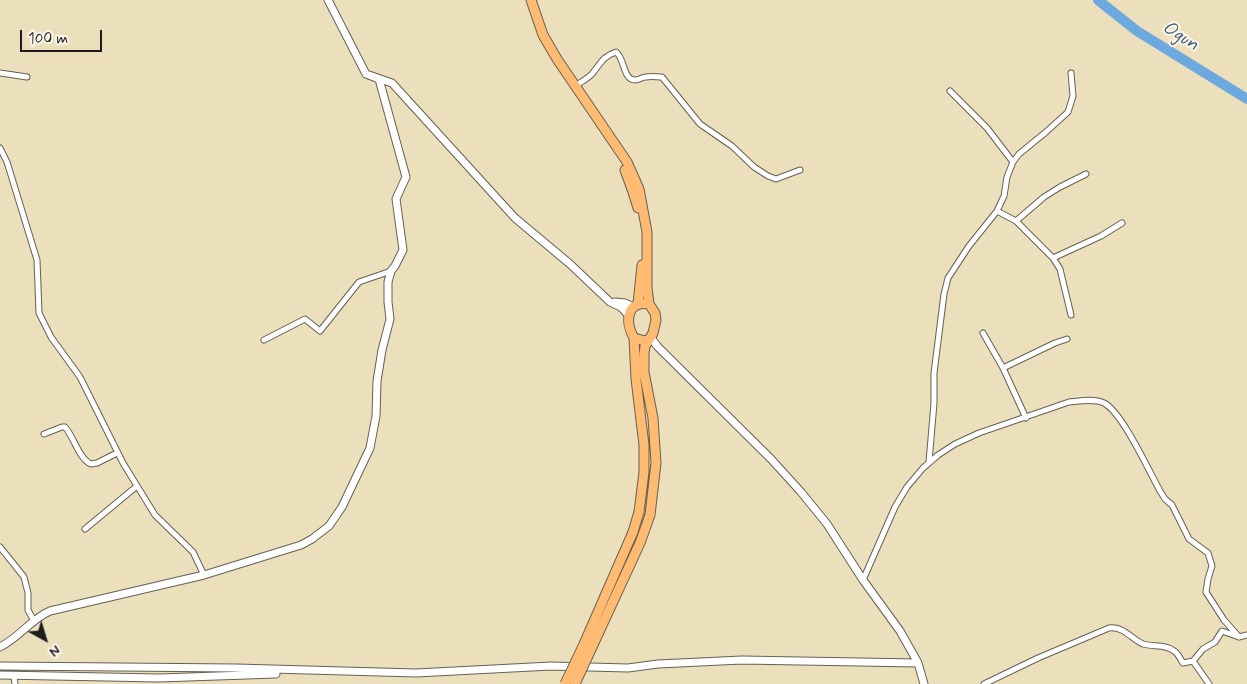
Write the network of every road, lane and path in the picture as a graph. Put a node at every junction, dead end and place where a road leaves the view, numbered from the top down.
1 (328, 0) edge
2 (530, 0) edge
3 (0, 73) edge
4 (1071, 73) dead end
5 (366, 74) junction
6 (26, 77) dead end
7 (575, 86) junction
8 (950, 91) dead end
9 (0, 148) edge
10 (1013, 162) junction
11 (800, 170) dead end
12 (1086, 174) dead end
13 (997, 210) junction
14 (1016, 221) junction
15 (1122, 223) dead end
16 (1053, 258) junction
17 (391, 271) junction
18 (610, 302) junction
19 (649, 304) junction
20 (636, 306) junction
21 (1071, 315) dead end
22 (629, 316) junction
23 (656, 324) junction
24 (983, 333) dead end
25 (634, 338) junction
26 (649, 339) junction
27 (1067, 339) dead end
28 (264, 340) dead end
29 (658, 347) junction
30 (1002, 368) junction
31 (1026, 418) junction
32 (44, 434) dead end
33 (118, 453) junction
34 (929, 462) junction
35 (137, 486) junction
36 (85, 529) dead end
37 (0, 547) edge
38 (204, 575) junction
39 (863, 580) junction
40 (34, 621) junction
41 (1244, 637) edge
42 (0, 647) edge
43 (1193, 661) junction
44 (918, 663) junction
45 (0, 666) edge
46 (341, 671) junction
47 (0, 675) edge
48 (14, 676) junction
49 (159, 681) edge
50 (15, 684) edge
51 (565, 684) edge
52 (576, 684) edge
53 (924, 684) edge
54 (984, 684) edge
55 (1209, 684) edge

1 - 5 street
2 - 7 main road
2 - 20 main road
3 - 6 street
4 - 10 street
5 - 17 street
5 - 18 street
7 - 11 street
7 - 19 main road
8 - 10 street
9 - 33 street
10 - 13 street
12 - 14 street
13 - 14 street
13 - 34 street
14 - 16 street
15 - 16 street
16 - 21 street
17 - 28 street
17 - 38 street
18 - 20 street
18 - 22 street
19 - 20 main road
19 - 23 main road
20 - 22 main road
22 - 25 main road
23 - 26 main road
23 - 29 street
24 - 30 street
25 - 26 main road
25 - 51 main road, bridge
26 - 29 street
26 - 52 main road, bridge
27 - 30 street
29 - 39 street
30 - 31 street
31 - 34 street
31 - 41 street
32 - 33 street
33 - 35 street
34 - 39 street
35 - 36 street
35 - 38 street
37 - 40 street
38 - 40 street
39 - 44 street
40 - 42 street
41 - 43 street
43 - 54 street
43 - 55 street
44 - 46 street
44 - 53 street
45 - 46 street
46 - 49 street
47 - 48 street
48 - 49 street
48 - 50 street

